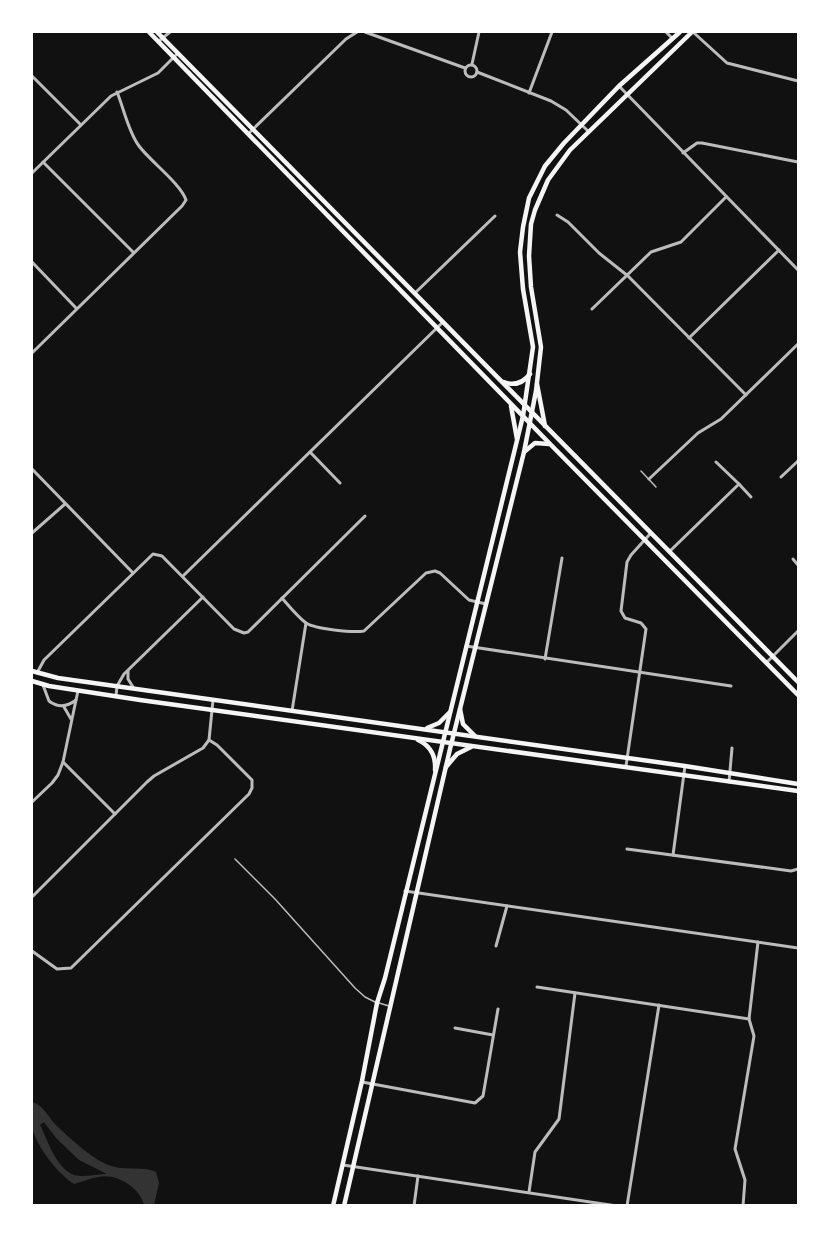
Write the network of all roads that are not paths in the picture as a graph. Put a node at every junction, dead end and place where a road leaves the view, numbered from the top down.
1 (149, 32) edge
2 (157, 32) edge
3 (170, 32) edge
4 (357, 32) edge
5 (365, 32) edge
6 (479, 32) edge
7 (552, 32) edge
8 (666, 32) edge
9 (680, 32) edge
10 (692, 32) edge
11 (672, 38) junction
12 (161, 40) junction
13 (176, 55) junction
14 (472, 64) junction
15 (465, 68) junction
16 (477, 72) junction
17 (32, 75) edge
18 (798, 81) edge
19 (619, 86) junction
20 (117, 92) junction
21 (529, 93) junction
22 (627, 94) junction
23 (581, 124) junction
24 (81, 125) junction
25 (253, 129) junction
26 (588, 130) junction
27 (248, 134) junction
28 (683, 153) junction
29 (44, 162) junction
30 (798, 162) edge
31 (32, 173) edge
32 (726, 197) junction
33 (557, 215) dead end
34 (339, 216) junction
35 (495, 216) dead end
36 (329, 218) junction
37 (370, 247) junction
38 (779, 250) junction
39 (134, 253) junction
40 (371, 259) junction
41 (32, 262) edge
42 (798, 270) edge
43 (628, 276) junction
44 (415, 293) junction
45 (409, 298) junction
46 (76, 308) junction
47 (592, 309) dead end
48 (443, 322) junction
49 (438, 327) junction
50 (689, 338) junction
51 (798, 344) edge
52 (32, 353) edge
53 (530, 374) junction
54 (499, 379) junction
55 (537, 384) junction
56 (746, 395) junction
57 (510, 403) junction
58 (524, 405) junction
59 (532, 413) junction
60 (522, 416) junction
61 (530, 423) junction
62 (545, 426) junction
63 (517, 439) junction
64 (554, 448) junction
65 (310, 452) junction
66 (524, 452) junction
67 (798, 461) edge
68 (717, 462) dead end
69 (32, 469) edge
70 (641, 471) dead end
71 (781, 477) dead end
72 (649, 479) junction
73 (340, 483) dead end
74 (739, 484) junction
75 (656, 487) dead end
76 (751, 497) dead end
77 (65, 504) junction
78 (365, 516) dead end
79 (32, 533) edge
80 (650, 534) junction
81 (644, 540) junction
82 (669, 553) junction
83 (562, 558) dead end
84 (793, 559) dead end
85 (798, 565) edge
86 (133, 573) junction
87 (183, 576) junction
88 (204, 597) junction
89 (282, 598) junction
90 (477, 603) junction
91 (486, 604) junction
92 (306, 623) junction
93 (798, 631) edge
94 (466, 646) junction
95 (475, 649) junction
96 (773, 656) junction
97 (545, 659) junction
98 (767, 662) junction
99 (129, 669) junction
100 (34, 672) edge
101 (640, 672) junction
102 (58, 678) junction
103 (32, 681) edge
104 (798, 682) edge
105 (43, 685) junction
106 (117, 686) junction
107 (731, 686) dead end
108 (134, 688) junction
109 (78, 690) junction
110 (798, 695) edge
111 (116, 696) junction
112 (76, 700) junction
113 (213, 700) junction
114 (63, 706) junction
115 (460, 709) junction
116 (211, 710) junction
117 (292, 711) junction
118 (450, 712) junction
119 (72, 721) junction
120 (421, 729) junction
121 (445, 732) junction
122 (454, 734) junction
123 (478, 737) junction
124 (413, 738) junction
125 (209, 740) junction
126 (442, 742) junction
127 (452, 743) junction
128 (476, 747) junction
129 (732, 748) dead end
130 (627, 758) junction
131 (63, 762) junction
132 (626, 766) junction
133 (685, 766) junction
134 (446, 767) junction
135 (435, 770) junction
136 (730, 773) junction
137 (684, 775) junction
138 (729, 782) junction
139 (798, 784) edge
140 (798, 791) edge
141 (32, 802) edge
142 (115, 814) junction
143 (627, 849) dead end
144 (673, 855) junction
145 (235, 859) dead end
146 (798, 869) edge
147 (405, 891) junction
148 (417, 893) junction
149 (32, 897) edge
150 (507, 906) junction
151 (758, 942) junction
152 (496, 946) dead end
153 (798, 948) edge
154 (32, 951) edge
155 (537, 987) dead end
156 (575, 993) junction
157 (377, 1003) junction
158 (659, 1005) junction
159 (390, 1007) junction
160 (498, 1009) dead end
161 (750, 1019) junction
162 (455, 1028) dead end
163 (493, 1035) junction
164 (362, 1082) junction
165 (372, 1084) junction
166 (342, 1165) junction
167 (353, 1166) junction
168 (418, 1176) junction
169 (529, 1192) junction
170 (594, 1204) edge
171 (333, 1206) edge
172 (344, 1206) edge
173 (414, 1206) edge
174 (617, 1206) edge
175 (627, 1206) edge
176 (743, 1206) edge

1 - 12 main road
2 - 12 main road
3 - 12 street
4 - 25 street
5 - 15 street
6 - 14 street
7 - 21 street
8 - 11 street
9 - 11 main road
10 - 18 street
10 - 22 main road
11 - 19 main road
12 - 13 main road
13 - 20 street
13 - 25 main road
13 - 27 main road
14 - 15 street
14 - 16 street
15 - 16 street
16 - 21 street
17 - 24 street
19 - 22 street
19 - 23 main road
20 - 24 street
20 - 39 street
21 - 23 street
22 - 26 main road
22 - 28 street
23 - 26 street
23 - 53 main road
24 - 29 street
25 - 27 street
25 - 34 main road
26 - 55 main road
27 - 36 main road
28 - 30 street
28 - 32 street
29 - 31 street
29 - 39 street
32 - 38 street
32 - 43 street
33 - 43 street
34 - 36 main road
34 - 37 main road
35 - 44 street
36 - 40 main road
37 - 40 main road
37 - 44 main road
38 - 42 street
38 - 50 street
39 - 46 street
40 - 45 main road
41 - 46 street
43 - 47 street
43 - 50 street
44 - 45 main road
44 - 48 main road
45 - 49 main road
46 - 52 street
48 - 49 street
48 - 54 main road
49 - 57 main road
49 - 65 street
50 - 56 street
51 - 56 street
53 - 54 main road
53 - 58 main road
54 - 58 main road
55 - 59 main road
55 - 62 main road
56 - 72 street
57 - 60 main road
57 - 63 main road
58 - 59 main road
58 - 60 main road
59 - 61 main road
59 - 62 main road
60 - 61 main road
60 - 63 main road
61 - 64 main road
61 - 66 main road
62 - 80 main road
63 - 90 main road
64 - 66 main road
64 - 81 main road
65 - 73 street
65 - 87 street
66 - 91 main road
67 - 71 street
68 - 74 street
69 - 77 street
70 - 72 lane
72 - 75 lane
74 - 76 street
74 - 82 street
77 - 79 street
77 - 86 street
78 - 89 street
80 - 81 street
80 - 82 main road
81 - 98 main road
81 - 101 street
82 - 96 main road
83 - 97 street
84 - 85 street
86 - 87 street
86 - 100 street
87 - 88 street
88 - 89 street
88 - 99 street
89 - 92 street
90 - 91 street
90 - 92 street
90 - 94 main road
91 - 95 main road
92 - 117 street
93 - 96 street
94 - 95 street
94 - 118 main road
95 - 97 street
95 - 115 main road
96 - 98 street
96 - 104 main road
97 - 101 street
98 - 110 main road
99 - 106 street
99 - 108 street
100 - 102 main road
101 - 107 street
101 - 130 street
102 - 105 main road
102 - 106 main road
103 - 105 main road
105 - 109 main road
105 - 114 street
106 - 108 main road
106 - 111 street
108 - 113 main road
109 - 111 main road
109 - 112 street
111 - 116 main road
112 - 114 street
112 - 119 street
113 - 116 street
113 - 117 main road
114 - 119 street
115 - 122 main road
115 - 123 main road
116 - 124 main road
116 - 125 street
117 - 120 main road
118 - 120 main road
118 - 121 main road
119 - 131 street
120 - 121 main road
121 - 122 main road
121 - 126 main road
122 - 123 main road
122 - 127 main road
123 - 130 main road
124 - 126 main road
124 - 135 main road
125 - 142 street
125 - 154 street
126 - 127 main road
126 - 135 main road
127 - 128 main road
127 - 134 main road
128 - 132 main road
128 - 134 main road
129 - 136 street
130 - 132 street
130 - 133 main road
131 - 141 street
131 - 142 street
132 - 137 main road
133 - 136 main road
133 - 137 street
134 - 148 main road
135 - 147 main road
136 - 138 street
136 - 139 main road
137 - 138 main road
137 - 144 street
138 - 140 main road
142 - 149 street
143 - 144 street
144 - 146 street
145 - 157 lane
147 - 148 street
147 - 157 main road
148 - 150 street
148 - 159 main road
150 - 151 street
150 - 152 street
151 - 153 street
151 - 161 street
155 - 156 street
156 - 158 street
156 - 169 street
157 - 159 lane
157 - 164 main road
158 - 161 street
158 - 175 street
159 - 165 main road
160 - 163 street
161 - 176 street
162 - 163 street
163 - 165 street
164 - 165 street
164 - 166 main road
165 - 167 main road
166 - 167 street
166 - 171 main road
167 - 168 street
167 - 172 main road
168 - 169 street
168 - 173 street
169 - 170 street
170 - 174 street

